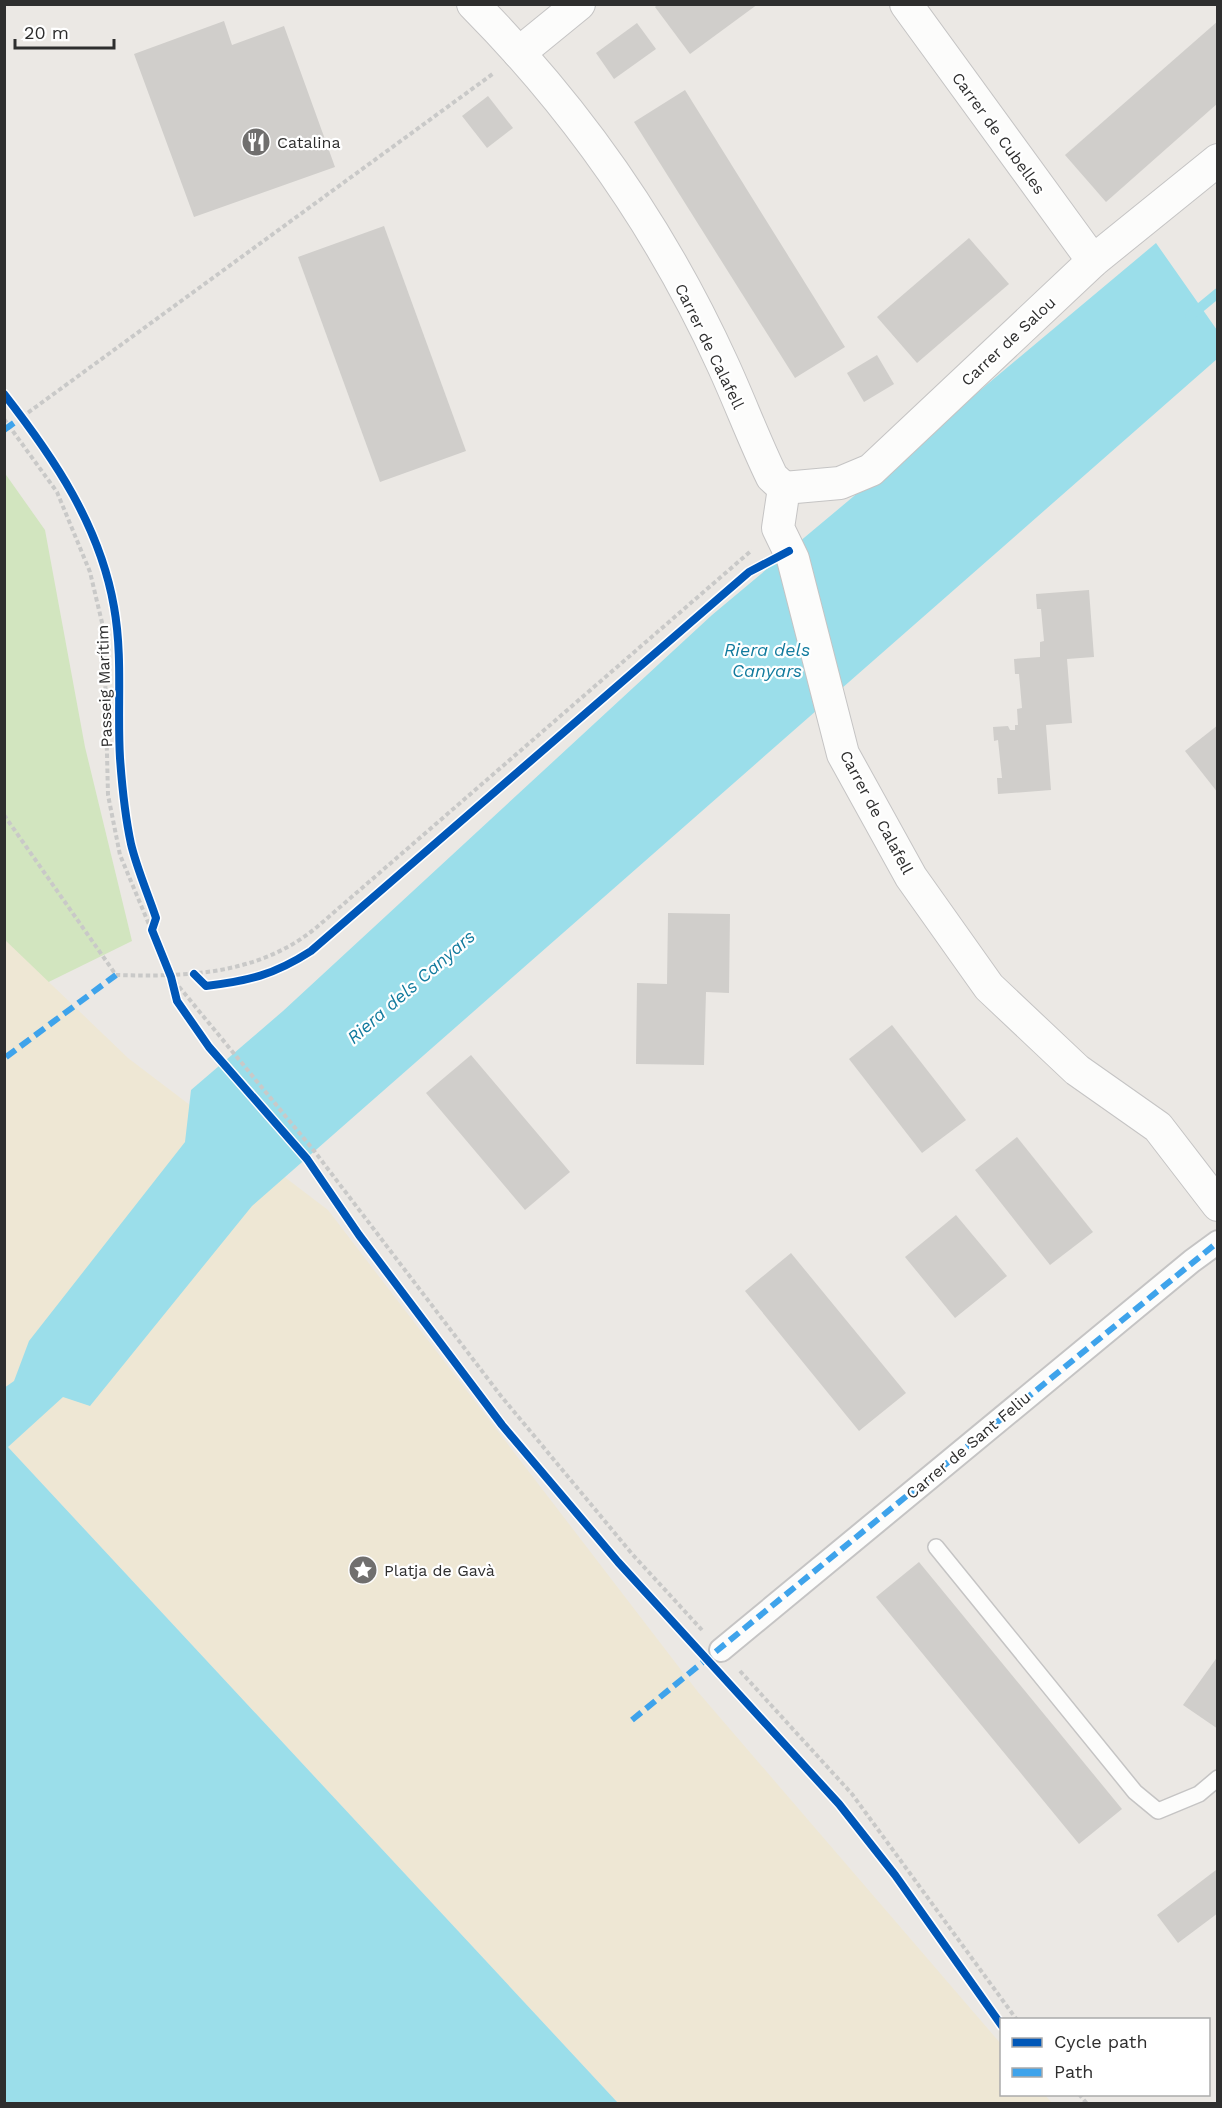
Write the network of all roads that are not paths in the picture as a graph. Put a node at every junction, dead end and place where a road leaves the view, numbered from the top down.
1 (473, 4) edge
2 (579, 4) edge
3 (906, 4) edge
4 (519, 53) junction
5 (1218, 160) edge
6 (1093, 261) junction
7 (784, 488) junction
8 (1218, 1205) edge
9 (1218, 1242) edge
10 (936, 1547) dead end
11 (721, 1650) road end
12 (1218, 1778) edge

1 - 4 street, Carrer de Calafell
2 - 4 street
3 - 6 street, Carrer de Cubelles
4 - 7 street, Carrer de Calafell
5 - 6 street, Carrer de Salou
6 - 7 street, Carrer de Salou
7 - 8 street, Carrer de Calafell
9 - 11 street, Carrer de Sant Feliu
10 - 12 lane

